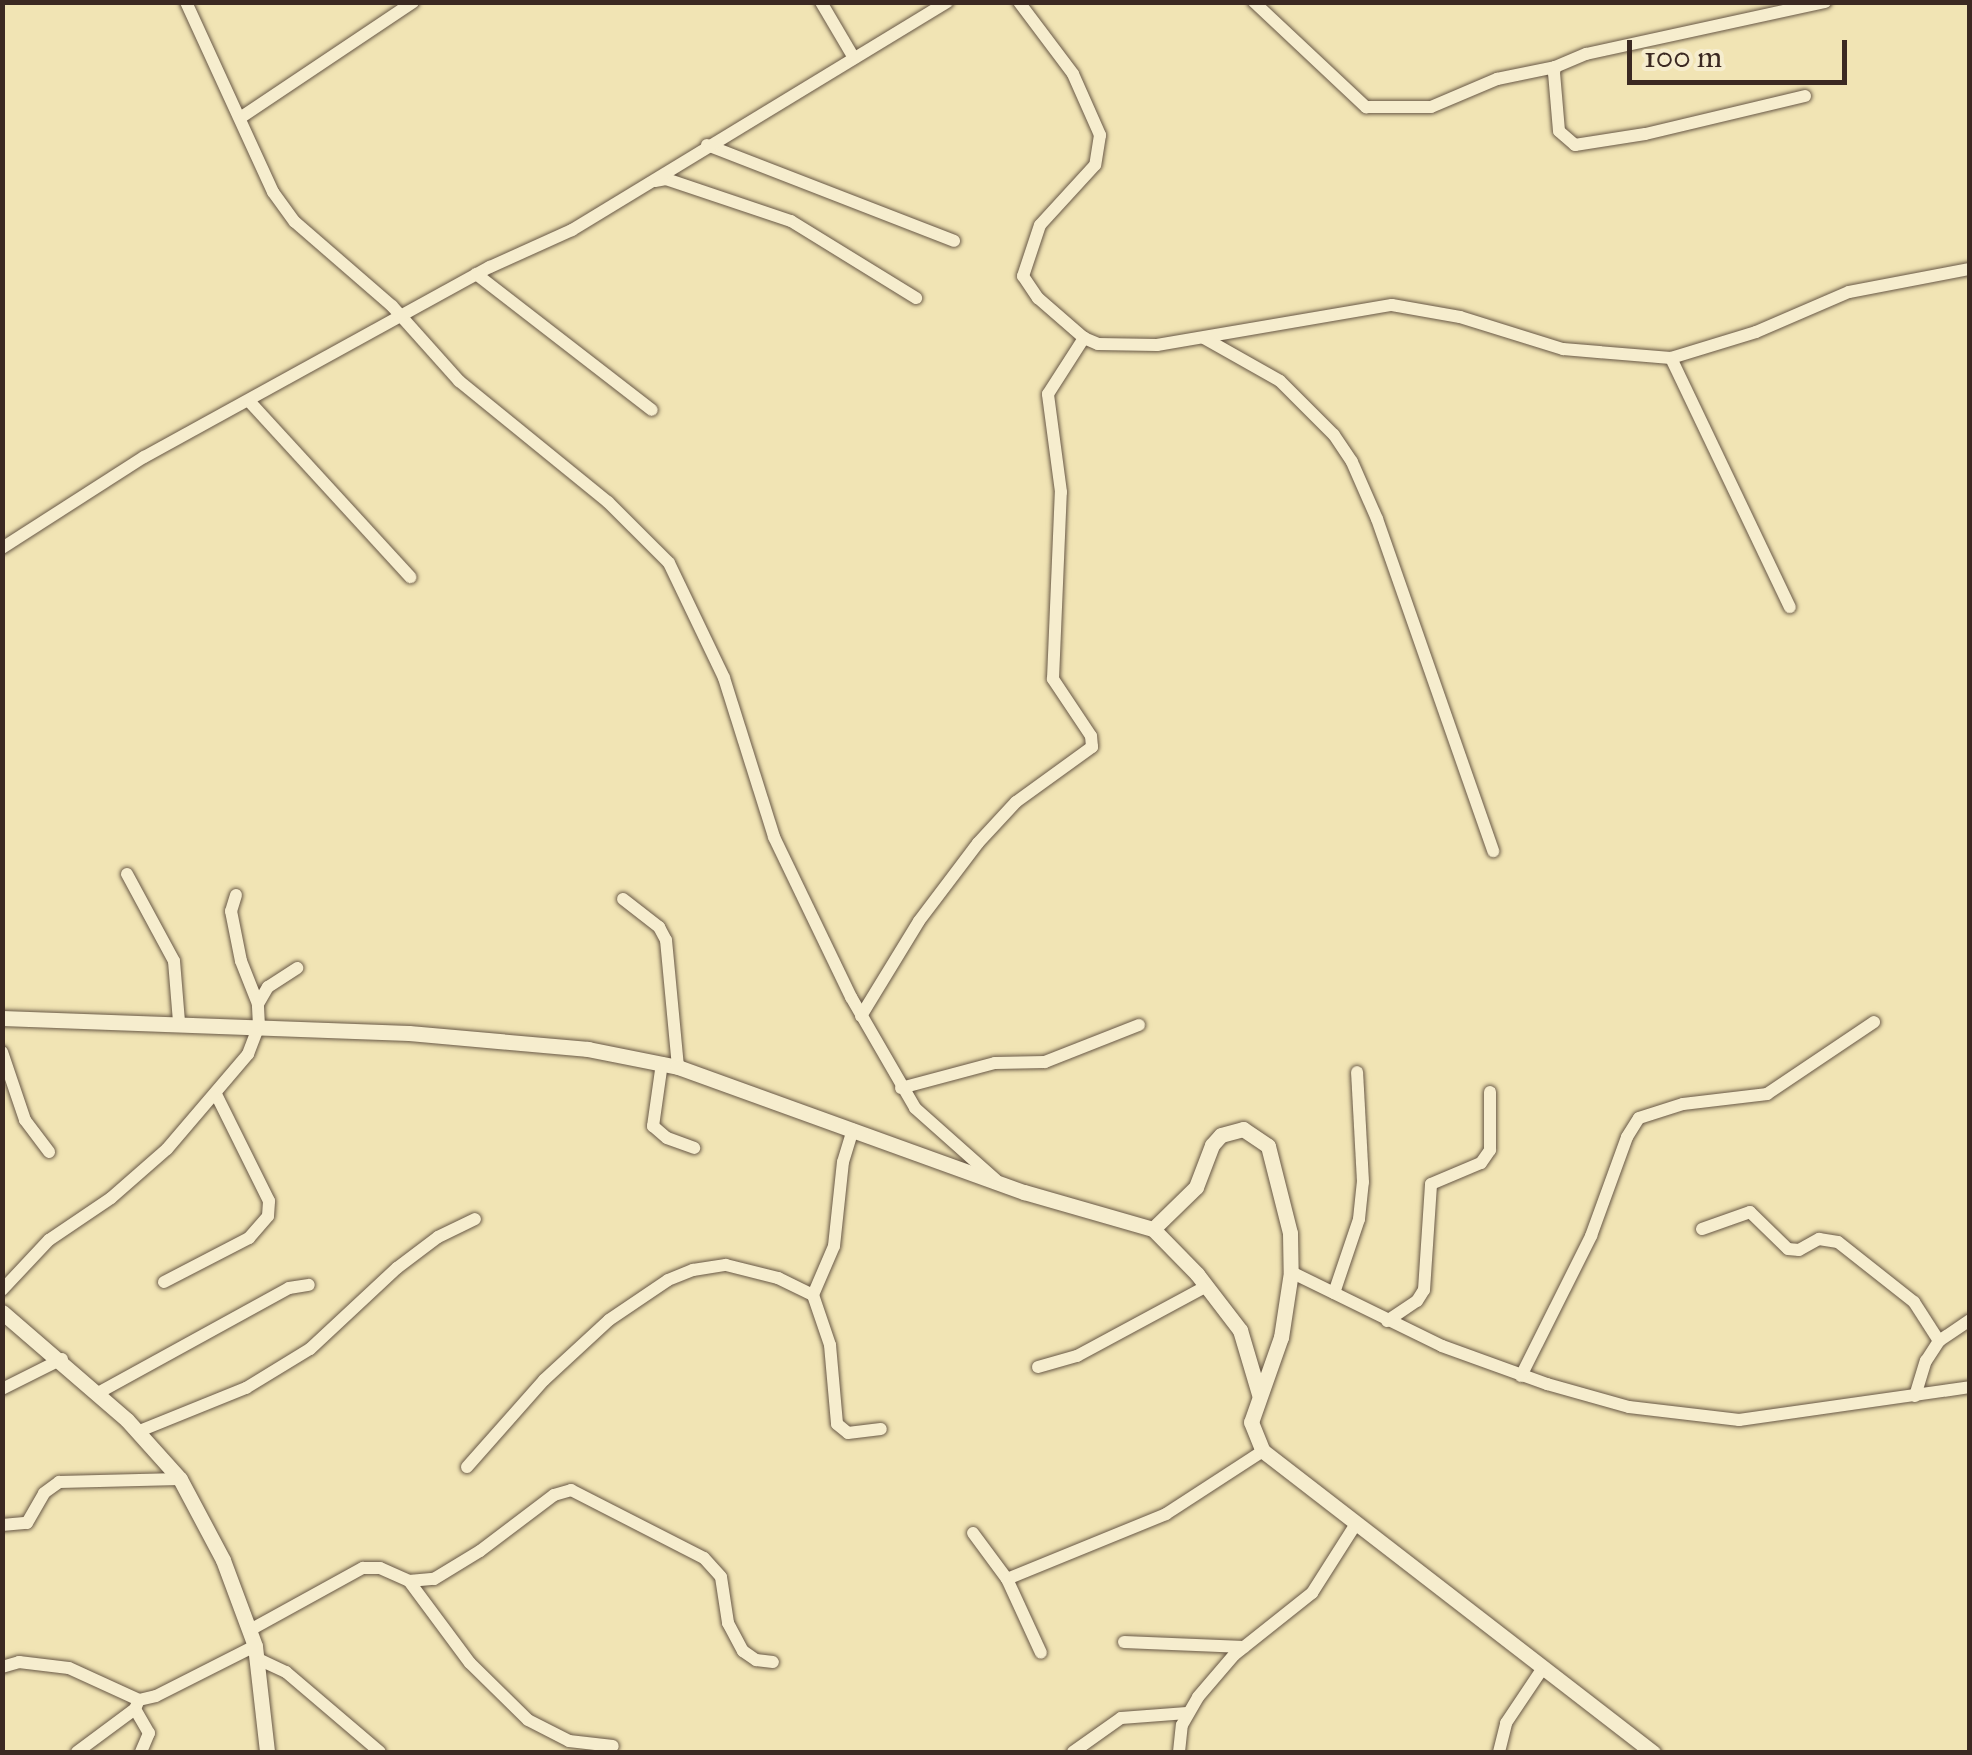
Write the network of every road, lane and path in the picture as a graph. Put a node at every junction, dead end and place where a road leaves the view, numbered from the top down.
1 (186, 2) edge
2 (413, 2) edge
3 (821, 2) edge
4 (948, 2) edge
5 (1019, 2) edge
6 (1254, 2) edge
7 (1826, 2) edge
8 (854, 58) junction
9 (1555, 67) junction
10 (1805, 96) dead end
11 (240, 118) junction
12 (707, 145) junction
13 (643, 184) junction
14 (954, 241) dead end
15 (1970, 269) edge
16 (476, 274) junction
17 (916, 298) dead end
18 (403, 318) junction
19 (1084, 338) junction
20 (1204, 338) junction
21 (1671, 358) junction
22 (249, 400) junction
23 (652, 410) dead end
24 (2, 548) edge
25 (410, 577) dead end
26 (1790, 606) dead end
27 (1493, 851) dead end
28 (127, 874) dead end
29 (236, 895) dead end
30 (622, 900) dead end
31 (296, 968) dead end
32 (258, 1004) junction
33 (861, 1016) junction
34 (2, 1018) edge
35 (179, 1022) junction
36 (1874, 1022) dead end
37 (1138, 1025) dead end
38 (258, 1026) junction
39 (2, 1052) edge
40 (670, 1065) junction
41 (1357, 1072) dead end
42 (901, 1088) junction
43 (1490, 1092) dead end
44 (216, 1094) junction
45 (853, 1130) junction
46 (694, 1148) dead end
47 (49, 1152) dead end
48 (996, 1180) junction
49 (475, 1218) dead end
50 (1152, 1229) junction
51 (1702, 1229) dead end
52 (1291, 1272) junction
53 (164, 1282) dead end
54 (309, 1286) dead end
55 (1207, 1286) junction
56 (2, 1290) edge
57 (1334, 1293) junction
58 (812, 1295) junction
59 (2, 1312) edge
60 (1387, 1320) junction
61 (1970, 1320) edge
62 (1939, 1340) junction
63 (62, 1359) junction
64 (1038, 1367) dead end
65 (1521, 1376) junction
66 (1970, 1386) edge
67 (2, 1389) edge
68 (98, 1394) junction
69 (1259, 1394) junction
70 (1916, 1396) junction
71 (881, 1429) dead end
72 (137, 1432) junction
73 (1263, 1451) junction
74 (467, 1467) dead end
75 (180, 1479) junction
76 (1356, 1524) junction
77 (2, 1526) edge
78 (973, 1533) dead end
79 (1007, 1579) junction
80 (408, 1581) junction
81 (1124, 1642) dead end
82 (254, 1645) junction
83 (1244, 1647) junction
84 (1041, 1652) dead end
85 (772, 1662) dead end
86 (2, 1667) edge
87 (1543, 1668) junction
88 (137, 1705) junction
89 (1186, 1713) junction
90 (613, 1746) dead end
91 (77, 1752) edge
92 (140, 1752) edge
93 (267, 1752) edge
94 (380, 1752) edge
95 (1073, 1752) edge
96 (1179, 1752) edge
97 (1499, 1752) edge
98 (1653, 1752) edge

1 - 11 street
2 - 11 street
3 - 8 street
4 - 8 street
5 - 19 street
6 - 9 street
7 - 9 street
8 - 12 street
9 - 10 street
11 - 18 street
12 - 13 street
12 - 14 street
13 - 16 street
13 - 17 street
15 - 21 street
16 - 18 street
16 - 23 street
18 - 22 street
18 - 33 street
19 - 20 street
19 - 33 street
20 - 21 street
20 - 27 street
21 - 26 street
22 - 24 street
22 - 25 street
28 - 35 street
29 - 32 street
30 - 40 street
31 - 32 street
32 - 38 street
33 - 42 street
34 - 35 street
35 - 38 street
36 - 65 street
37 - 42 street
38 - 40 street
38 - 44 street
39 - 47 street
40 - 45 street
40 - 46 street
41 - 57 street
42 - 48 street
43 - 60 street
44 - 53 street
44 - 56 street
45 - 48 street
45 - 58 street
48 - 50 street
49 - 72 street
50 - 52 street
50 - 55 street
51 - 62 street
52 - 57 street
52 - 69 street
54 - 68 street
55 - 64 street
55 - 69 street
57 - 60 street
58 - 71 street
58 - 74 street
59 - 63 street
60 - 65 street
61 - 62 street
62 - 70 street
63 - 67 street
63 - 68 street
65 - 70 street
66 - 70 street
68 - 72 street
69 - 73 street
72 - 75 street
73 - 76 street
73 - 79 street
75 - 77 street
75 - 82 street
76 - 83 street
76 - 87 street
78 - 79 street
79 - 84 street
80 - 82 street
80 - 85 street
80 - 90 street
81 - 83 street
82 - 88 street
82 - 93 street
82 - 94 street
83 - 89 street
86 - 88 street
87 - 97 street
87 - 98 street
88 - 91 street
88 - 92 street
89 - 95 street
89 - 96 street

